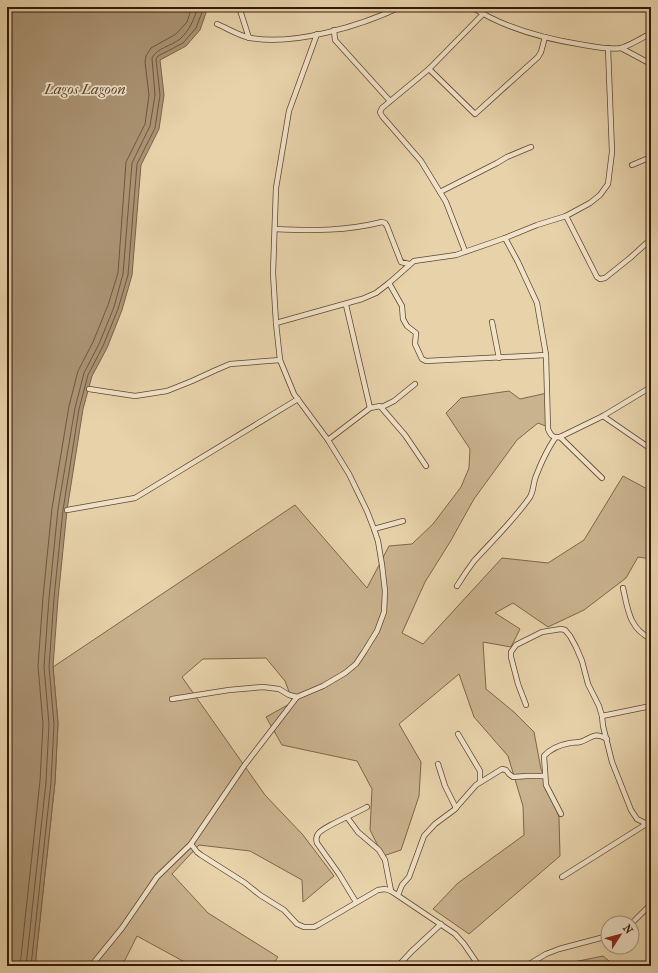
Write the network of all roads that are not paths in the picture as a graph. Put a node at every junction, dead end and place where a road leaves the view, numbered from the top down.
1 (239, 7) edge
2 (400, 7) edge
3 (472, 7) edge
4 (483, 14) junction
5 (217, 24) dead end
6 (334, 30) junction
7 (651, 33) edge
8 (317, 34) junction
9 (544, 37) junction
10 (249, 38) junction
11 (608, 48) junction
12 (621, 48) junction
13 (651, 64) edge
14 (429, 69) junction
15 (390, 101) junction
16 (531, 147) dead end
17 (651, 157) edge
18 (632, 164) dead end
19 (440, 192) junction
20 (566, 216) junction
21 (275, 229) junction
22 (504, 238) junction
23 (651, 239) edge
24 (465, 251) junction
25 (409, 264) junction
26 (389, 284) junction
27 (346, 305) junction
28 (492, 322) dead end
29 (276, 323) junction
30 (546, 355) junction
31 (499, 358) junction
32 (280, 360) junction
33 (415, 384) dead end
34 (651, 387) edge
35 (89, 389) dead end
36 (298, 399) junction
37 (382, 407) junction
38 (370, 408) junction
39 (602, 416) junction
40 (560, 437) junction
41 (555, 438) junction
42 (328, 440) junction
43 (651, 449) edge
44 (426, 466) dead end
45 (602, 478) dead end
46 (67, 510) dead end
47 (404, 521) dead end
48 (374, 529) junction
49 (457, 586) dead end
50 (623, 588) dead end
51 (651, 639) edge
52 (297, 697) junction
53 (172, 699) dead end
54 (526, 705) dead end
55 (651, 706) edge
56 (602, 716) junction
57 (458, 734) dead end
58 (607, 739) junction
59 (438, 764) dead end
60 (544, 776) junction
61 (480, 782) junction
62 (367, 807) dead end
63 (456, 808) junction
64 (560, 814) dead end
65 (347, 818) junction
66 (649, 822) edge
67 (191, 844) junction
68 (562, 877) dead end
69 (391, 891) junction
70 (398, 895) junction
71 (356, 902) junction
72 (651, 904) edge
73 (640, 916) edge
74 (441, 924) junction
75 (600, 938) edge
76 (91, 966) edge
77 (398, 966) edge
78 (479, 966) edge
79 (526, 966) edge

1 - 10 street
2 - 6 street
3 - 4 street
4 - 9 street
4 - 14 street
5 - 10 street
6 - 8 street
6 - 15 street
7 - 12 street
8 - 10 street
8 - 21 street
9 - 11 street
9 - 14 street
11 - 12 street
11 - 20 street
12 - 13 street
14 - 15 street
15 - 19 street
16 - 19 street
17 - 18 street
19 - 24 street
20 - 22 street
20 - 23 street
21 - 25 street
21 - 29 street
22 - 24 street
22 - 30 street
24 - 25 street
25 - 26 street
26 - 27 street
26 - 31 street
27 - 29 street
27 - 38 street
28 - 31 street
29 - 32 street
30 - 31 street
30 - 41 street
32 - 35 street
32 - 36 street
33 - 37 street
34 - 39 street
36 - 42 street
36 - 46 street
37 - 38 street
37 - 44 street
38 - 42 street
39 - 40 street
39 - 43 street
40 - 41 street
40 - 45 street
41 - 49 street
42 - 48 street
47 - 48 street
48 - 52 street
50 - 51 street
52 - 53 street
52 - 67 street
54 - 56 street
55 - 56 street
56 - 58 street
57 - 61 street
58 - 60 street
58 - 66 street
59 - 63 street
60 - 61 street
60 - 64 street
61 - 63 street
62 - 65 street
63 - 70 street
65 - 69 street
65 - 71 street
66 - 68 street
67 - 71 street
67 - 76 street
69 - 70 street
69 - 71 street
70 - 74 street
72 - 73 street
74 - 77 street
74 - 78 street
75 - 79 street

